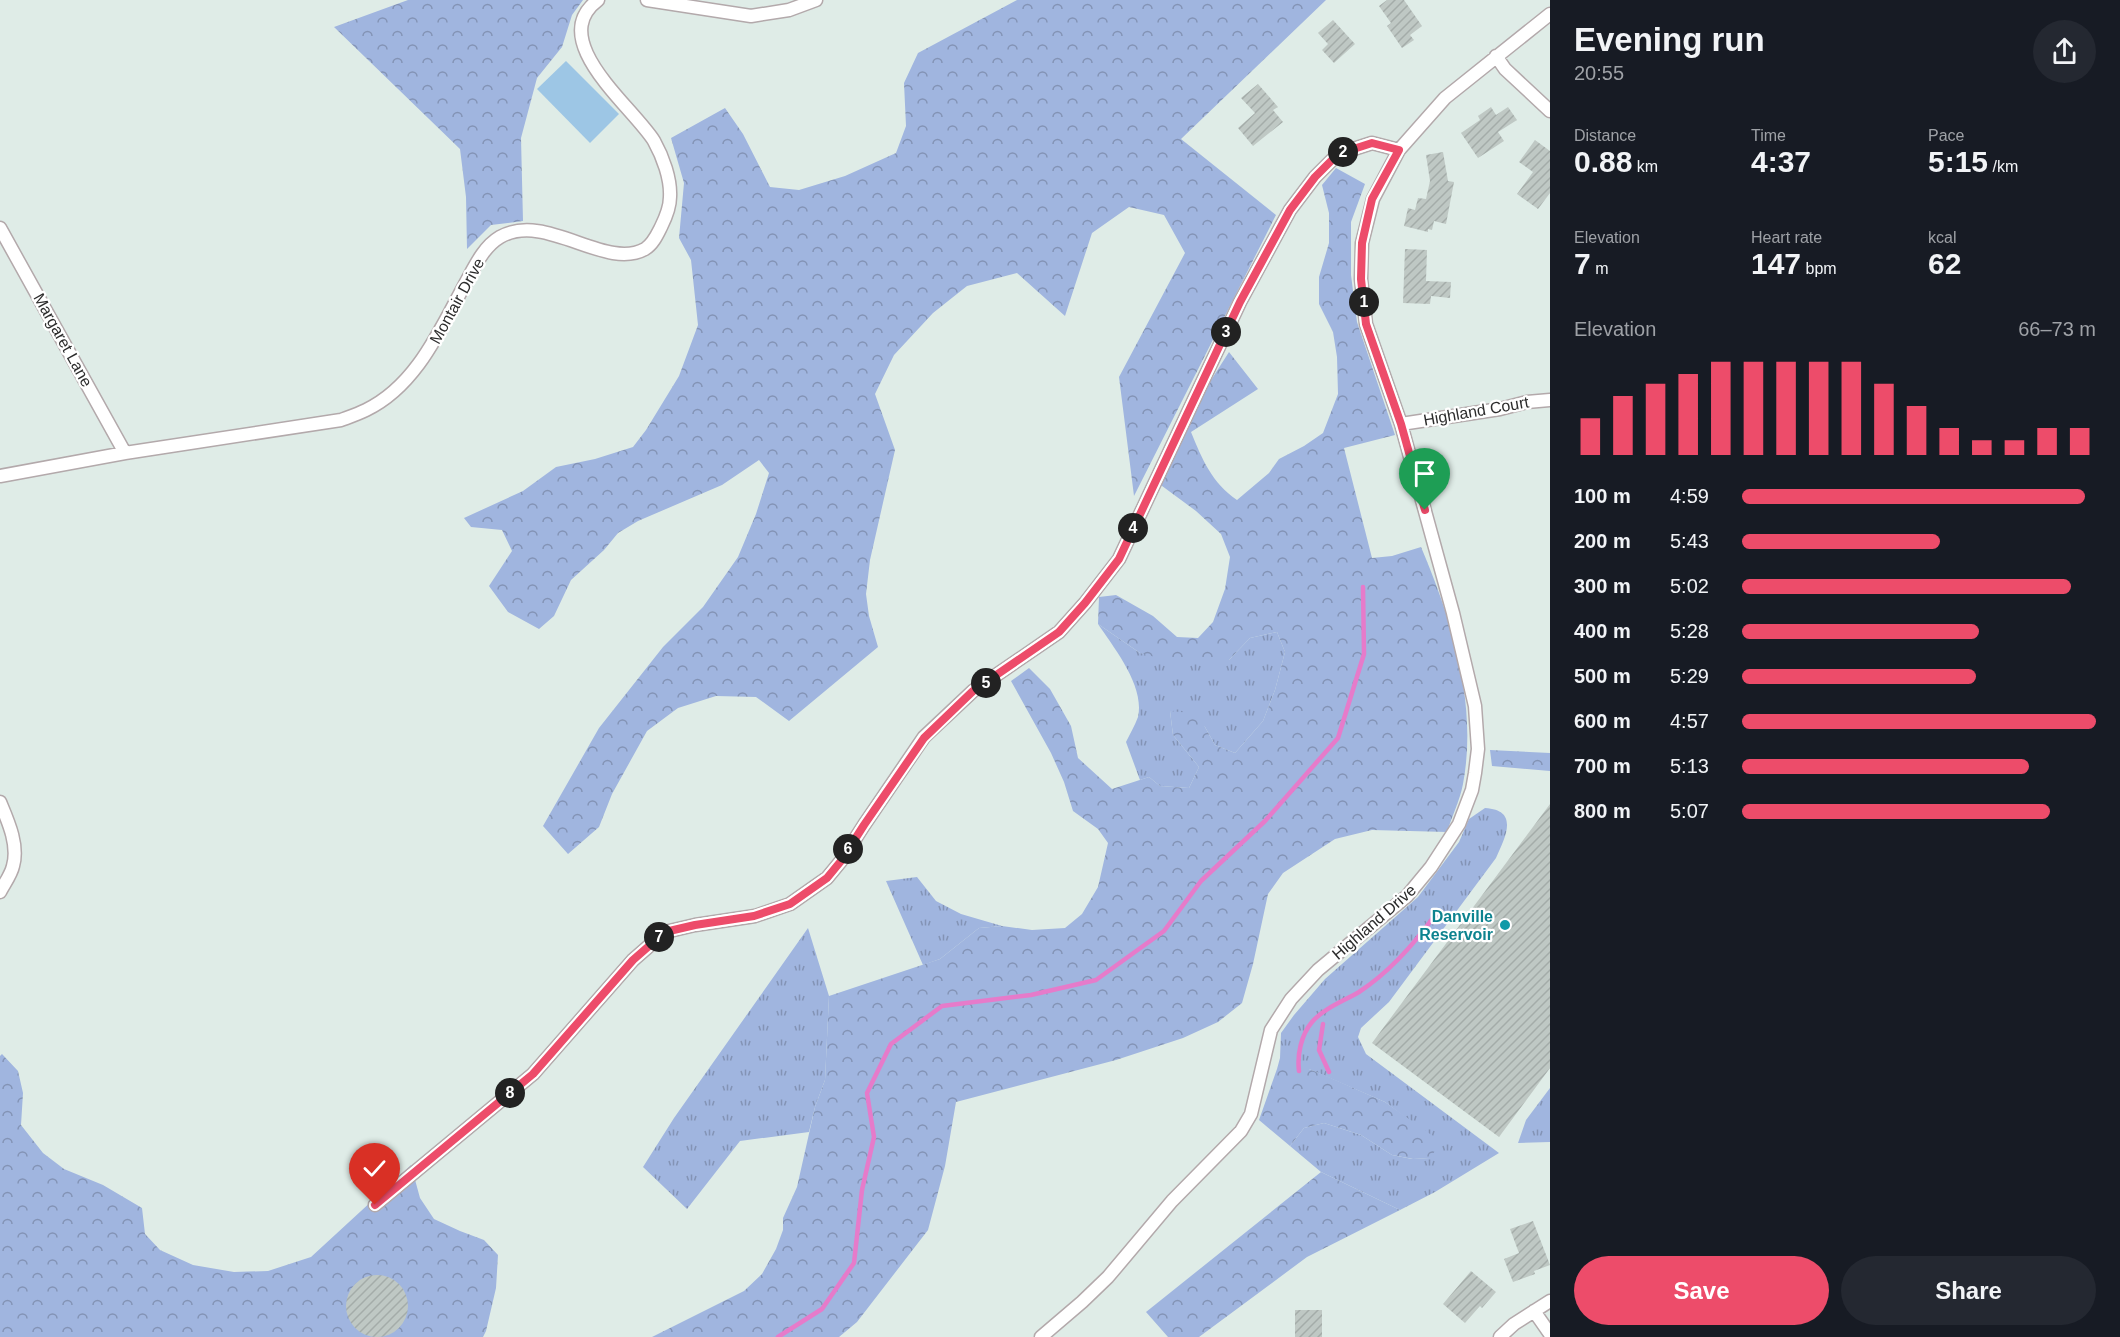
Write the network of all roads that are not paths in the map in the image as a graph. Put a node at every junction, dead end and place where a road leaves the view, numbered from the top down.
1 (598, 0) edge
2 (647, 0) edge
3 (816, 0) edge
4 (1550, 14) edge
5 (1496, 56) junction
6 (1550, 111) edge
7 (1399, 150) junction
8 (0, 228) edge
9 (1550, 400) edge
10 (1401, 424) junction
11 (125, 453) junction
12 (0, 476) edge
13 (0, 802) edge
14 (0, 892) edge
15 (375, 1205) dead end
16 (1550, 1301) edge
17 (1534, 1311) junction
18 (1550, 1334) edge
19 (1041, 1337) edge
20 (1500, 1337) edge

1 - 11 street, Montair Drive
2 - 3 street
4 - 5 street, Highland Drive
5 - 6 street
5 - 7 street, Highland Drive
7 - 10 street, Highland Drive
7 - 15 street
8 - 11 street, Margaret Lane
9 - 10 street, Highland Court
10 - 19 street, Highland Drive
11 - 12 street, Montair Drive
13 - 14 street
16 - 17 street
17 - 18 street
17 - 20 street

